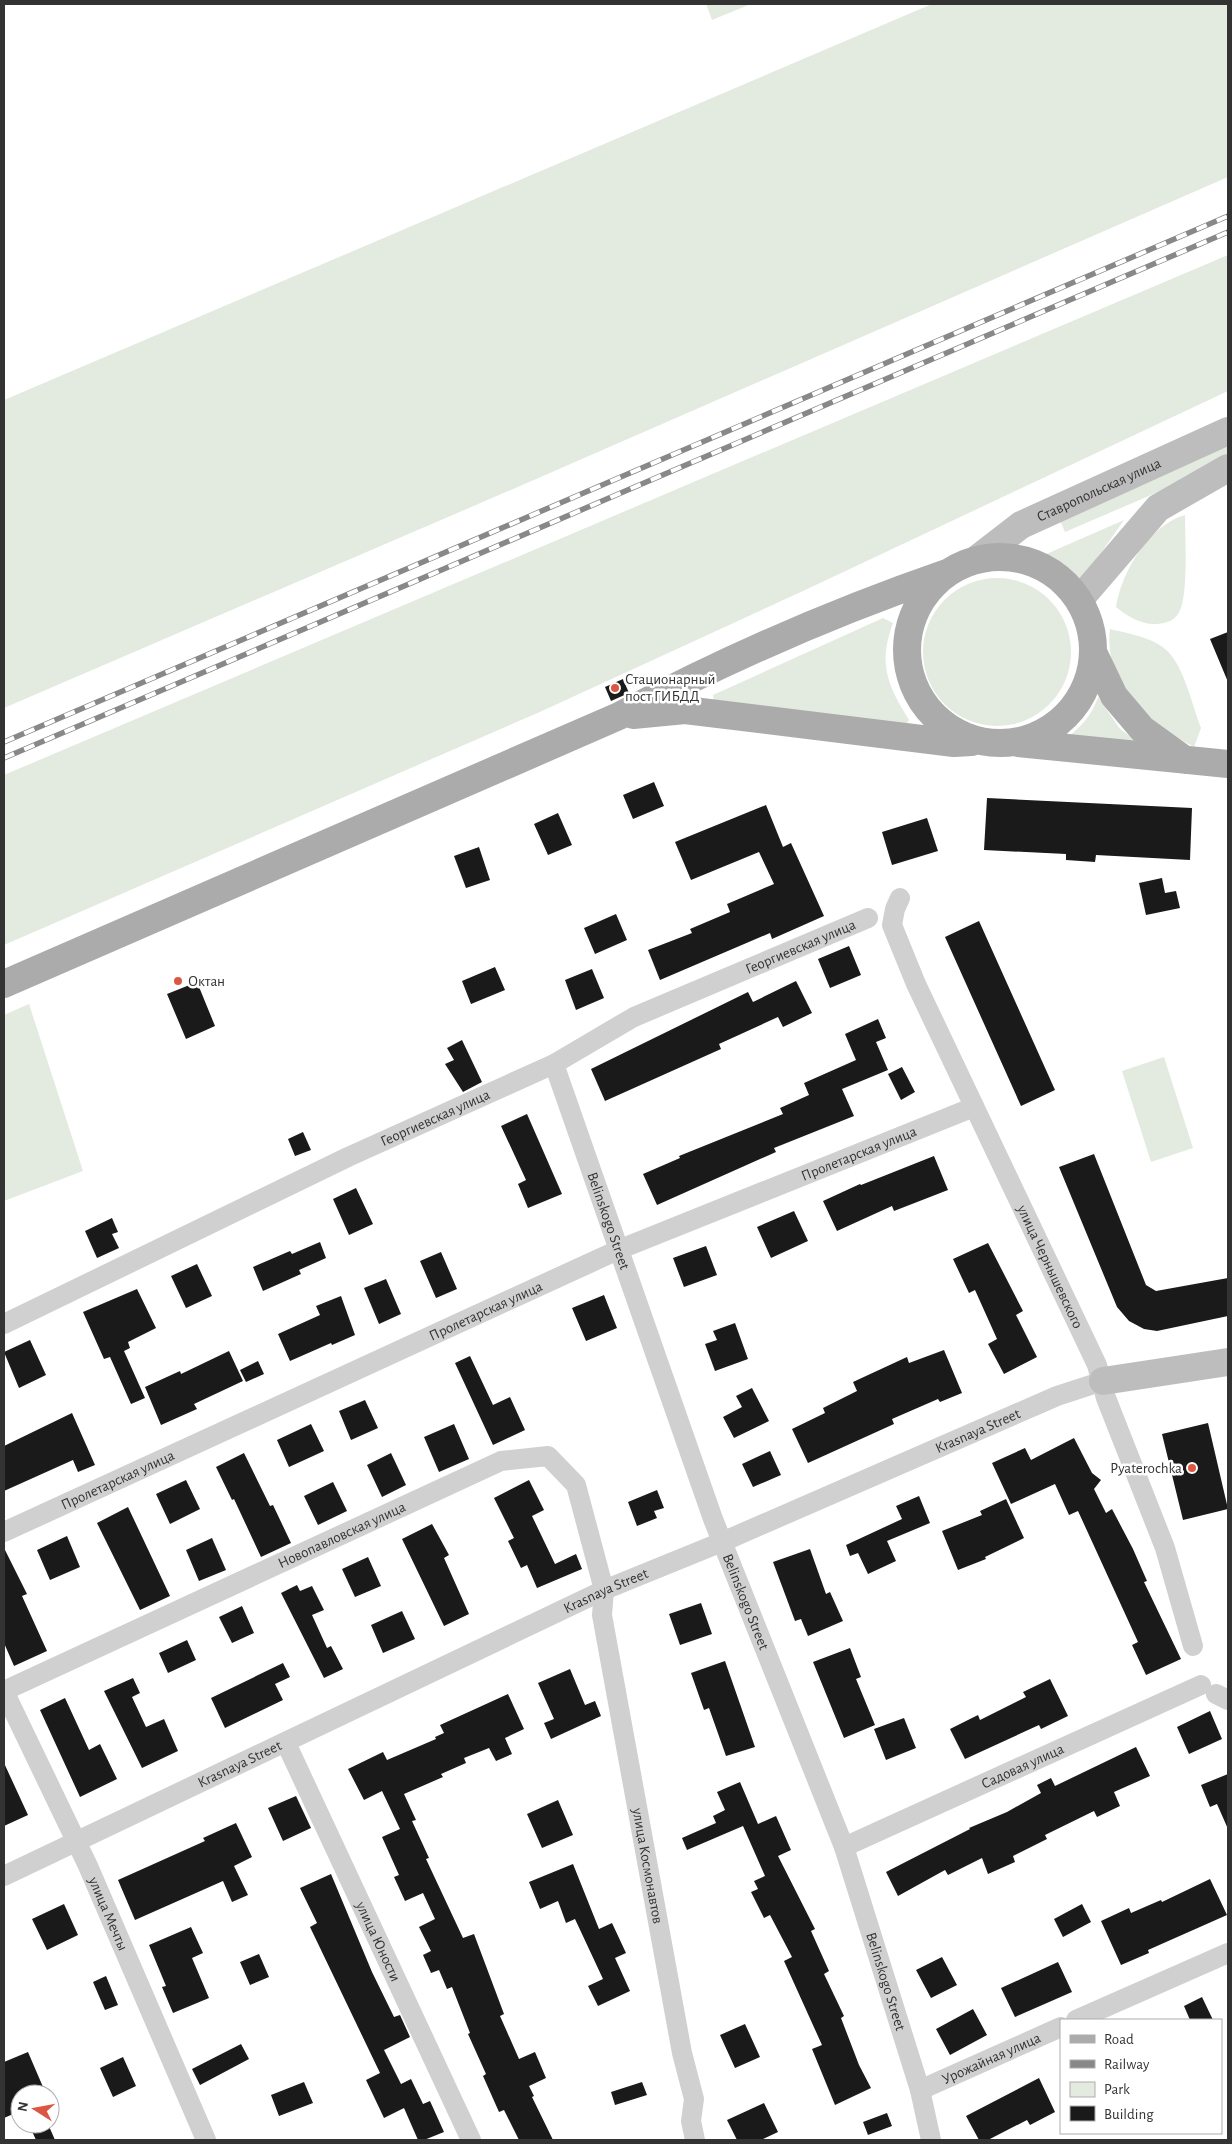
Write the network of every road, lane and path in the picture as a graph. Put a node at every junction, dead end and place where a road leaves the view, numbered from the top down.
1 (1228, 431) edge
2 (1228, 468) edge
3 (977, 560) junction
4 (947, 573) junction
5 (1079, 600) junction
6 (1093, 652) junction
7 (619, 716) junction
8 (997, 742) junction
9 (1186, 760) junction
10 (1228, 764) edge
11 (900, 898) dead end
12 (868, 918) dead end
13 (4, 984) edge
14 (554, 1064) junction
15 (974, 1106) junction
16 (618, 1250) junction
17 (4, 1324) edge
18 (1228, 1362) edge
19 (1103, 1381) junction
20 (4, 1532) edge
21 (722, 1542) junction
22 (604, 1590) junction
23 (1193, 1646) dead end
24 (4, 1691) edge
25 (1215, 1693) edge
26 (286, 1743) junction
27 (76, 1841) junction
28 (844, 1847) junction
29 (4, 1876) edge
30 (1228, 1952) edge
31 (1078, 2019) edge
32 (1060, 2027) edge
33 (920, 2090) junction
34 (206, 2140) edge
35 (471, 2140) edge
36 (695, 2140) edge
37 (931, 2140) edge

1 - 3 main road, Ставропольская улица
2 - 5 main road
3 - 4 main road
3 - 5 main road
4 - 7 main road
4 - 8 main road
5 - 6 main road
6 - 8 main road
6 - 9 main road
7 - 8 main road
7 - 13 main road
8 - 9 main road
9 - 10 main road
11 - 15 street, улица Чернышевского
12 - 14 street, Георгиевская улица
14 - 16 street, Belinskogo Street
14 - 17 street, Георгиевская улица
15 - 16 street, Пролетарская улица
15 - 19 street, улица Чернышевского
16 - 20 street, Пролетарская улица
16 - 21 street, Belinskogo Street
18 - 19 main road, Krasnaya Street
19 - 21 street, Krasnaya Street
19 - 23 street, улица Чернышевского
21 - 22 street, Krasnaya Street
21 - 28 street, Belinskogo Street
22 - 24 street, Новопавловская улица
22 - 26 street, Krasnaya Street
22 - 36 street, улица Космонавтов
24 - 27 street, улица Мечты
25 - 28 street, Садовая улица
26 - 27 street, Krasnaya Street
26 - 35 street, улица Юности
27 - 29 street, Krasnaya Street
27 - 34 street, улица Мечты
28 - 33 street, Belinskogo Street
30 - 31 street
32 - 33 street, Урожайная улица
33 - 37 street, Belinskogo Street

